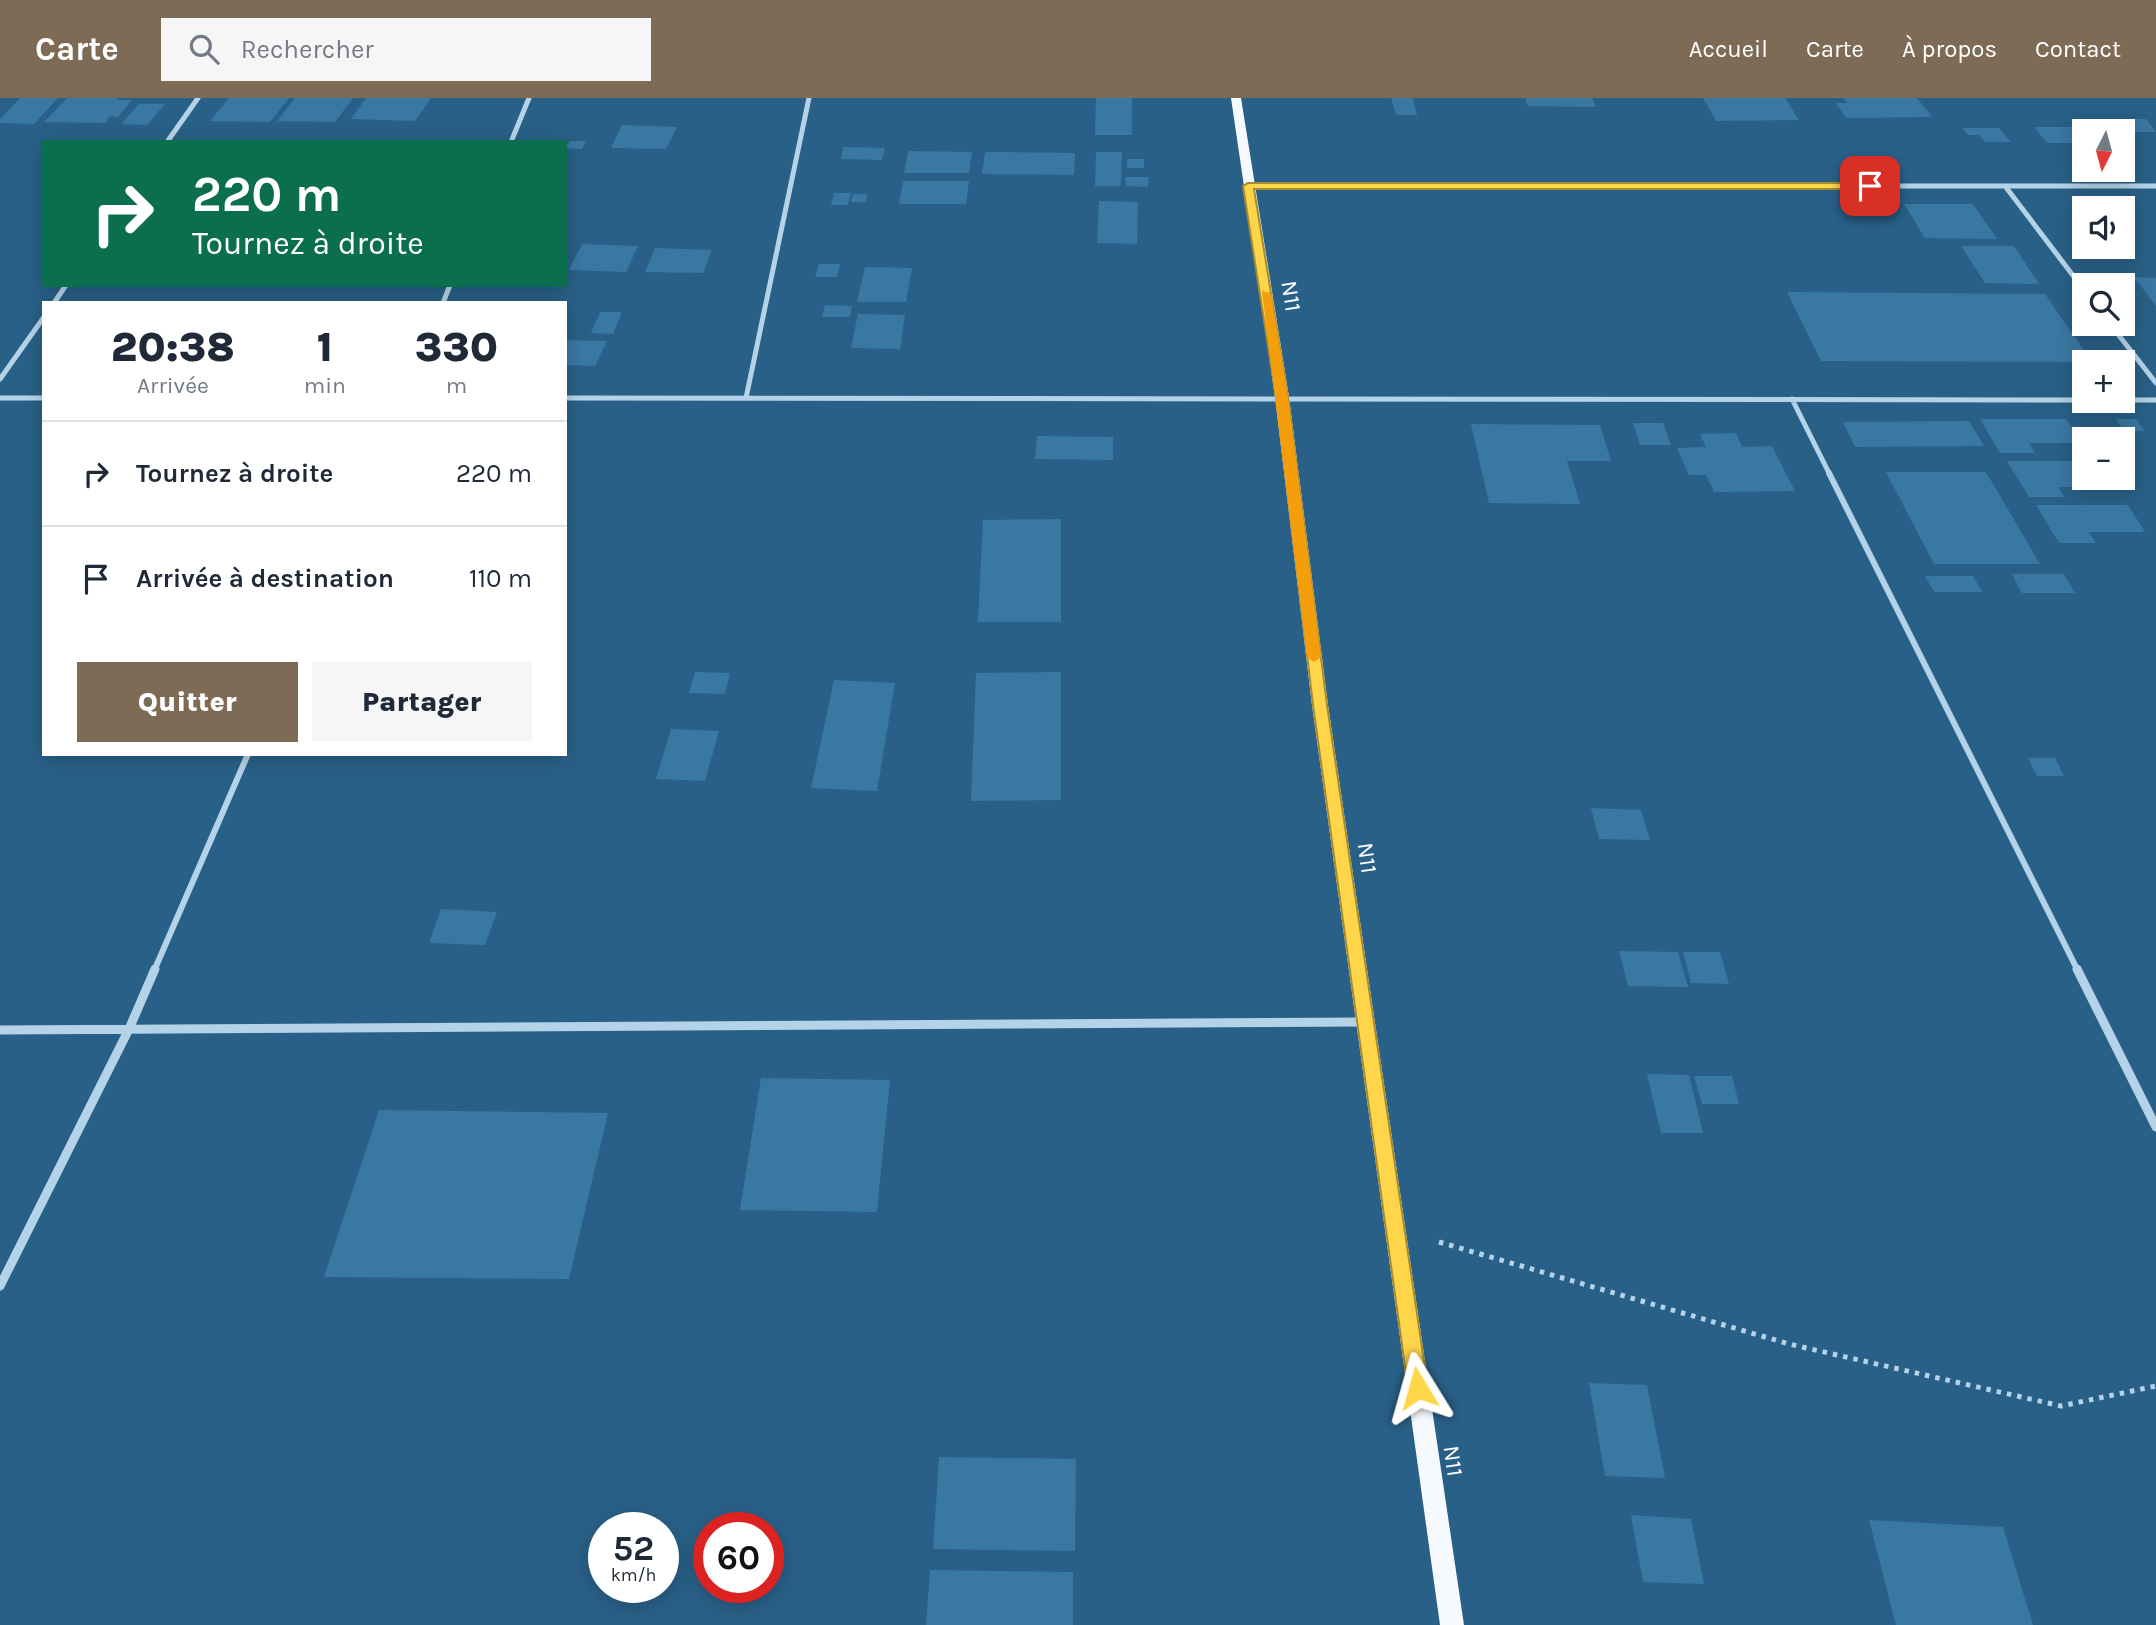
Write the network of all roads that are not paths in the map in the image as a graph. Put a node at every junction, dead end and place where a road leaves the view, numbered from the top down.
1 (198, 98) edge
2 (529, 98) edge
3 (809, 98) edge
4 (1236, 98) edge
5 (168, 140) edge
6 (512, 140) edge
7 (1248, 186) junction
8 (2005, 186) junction
9 (2156, 186) edge
10 (2072, 274) edge
11 (42, 320) edge
12 (2119, 336) edge
13 (0, 379) edge
14 (2156, 383) edge
15 (1282, 397) junction
16 (0, 398) edge
17 (42, 398) edge
18 (567, 398) edge
19 (746, 398) junction
20 (1792, 399) junction
21 (2072, 400) edge
22 (2135, 400) edge
23 (2156, 400) edge
24 (247, 756) edge
25 (1365, 1022) junction
26 (129, 1029) junction
27 (0, 1030) edge
28 (2156, 1127) edge
29 (0, 1286) edge
30 (1452, 1625) edge

1 - 5 street
2 - 6 street
3 - 19 street
4 - 7 main road, N11
7 - 8 street
7 - 15 main road, N11
8 - 9 street
8 - 10 street
11 - 13 street
12 - 14 street
15 - 19 street
15 - 20 street
15 - 25 main road, N11
16 - 17 street
18 - 19 street
20 - 21 street
20 - 28 street
22 - 23 street
24 - 26 street
25 - 26 street
25 - 30 main road, N11
26 - 27 street
26 - 29 street

